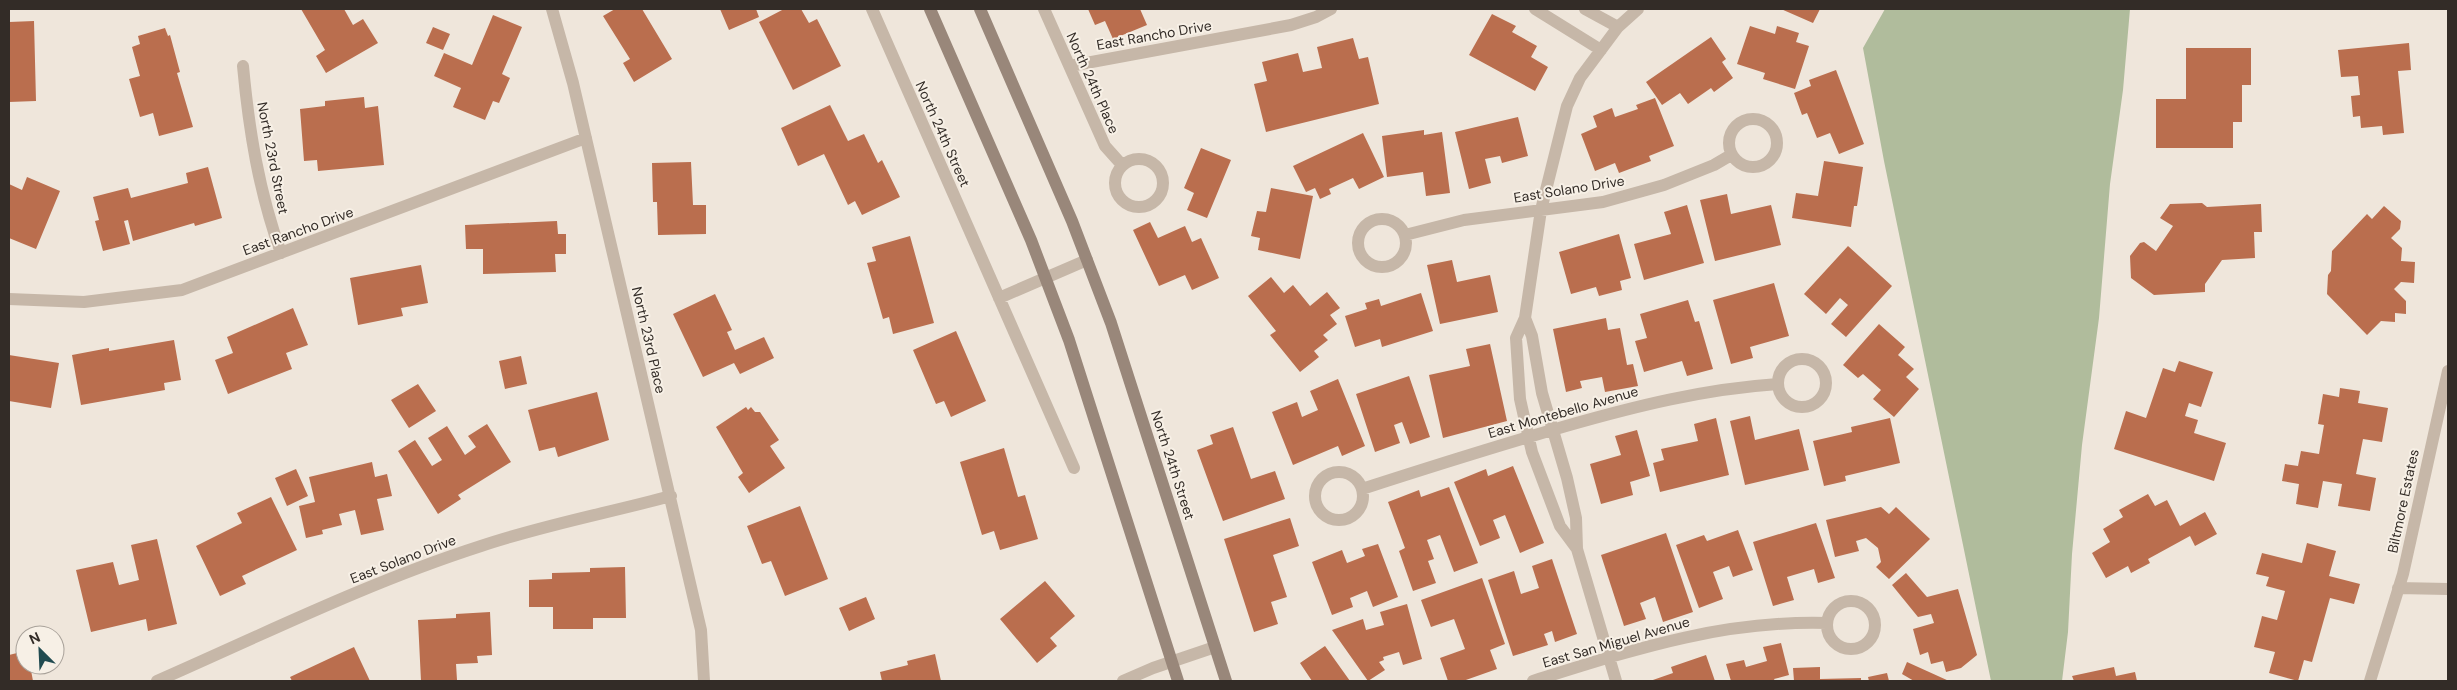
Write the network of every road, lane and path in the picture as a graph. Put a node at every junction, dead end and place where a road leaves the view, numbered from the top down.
1 (552, 9) edge
2 (872, 9) edge
3 (930, 9) edge
4 (980, 9) edge
5 (1044, 9) edge
6 (1331, 9) edge
7 (1535, 9) edge
8 (1585, 9) edge
9 (1638, 9) edge
10 (1618, 27) junction
11 (1601, 50) junction
12 (243, 66) dead end
13 (1070, 66) junction
14 (586, 138) junction
15 (1731, 155) dead end
16 (1122, 165) dead end
17 (1541, 210) junction
18 (1405, 236) dead end
19 (281, 253) junction
20 (1087, 260) junction
21 (1045, 278) junction
22 (999, 298) junction
23 (9, 299) edge
24 (1525, 318) junction
25 (2448, 370) edge
26 (1778, 384) dead end
27 (1553, 430) junction
28 (1528, 436) junction
29 (1074, 468) dead end
30 (1362, 489) dead end
31 (671, 496) junction
32 (1577, 549) junction
33 (2398, 588) junction
34 (2448, 589) edge
35 (1827, 623) dead end
36 (1214, 647) junction
37 (1609, 657) junction
38 (1172, 662) junction
39 (157, 681) edge
40 (704, 681) edge
41 (1123, 681) edge
42 (1178, 681) edge
43 (1226, 681) edge
44 (1533, 681) edge
45 (1616, 681) edge
46 (2370, 681) edge

1 - 14 street, North 23rd Place
2 - 22 street, North 24th Street
3 - 21 main road
4 - 20 main road, North 24th Street
5 - 13 street, North 24th Place
6 - 13 street, East Rancho Drive
7 - 11 street
8 - 10 street
9 - 10 street
10 - 11 street
11 - 17 street
12 - 19 street, North 23rd Street
13 - 16 street, North 24th Place
14 - 19 street, East Rancho Drive
14 - 31 street, North 23rd Place
15 - 17 street, East Solano Drive
17 - 18 street, East Solano Drive
17 - 24 street
19 - 23 street, East Rancho Drive
20 - 21 street
20 - 36 main road, North 24th Street
21 - 22 street
21 - 38 main road
22 - 29 street, North 24th Street
24 - 27 street
24 - 28 street
25 - 33 street, Biltmore Estates
26 - 27 street, East Montebello Avenue
27 - 28 street, East Montebello Avenue
27 - 32 street
28 - 30 street, East Montebello Avenue
28 - 32 street
31 - 39 street, East Solano Drive
31 - 40 street, North 23rd Place
32 - 37 street
33 - 34 street
33 - 46 street, Biltmore Estates
35 - 37 street, East San Miguel Avenue
36 - 38 street
36 - 43 main road, North 24th Street
37 - 44 street, East San Miguel Avenue
37 - 45 street
38 - 41 street
38 - 42 main road

